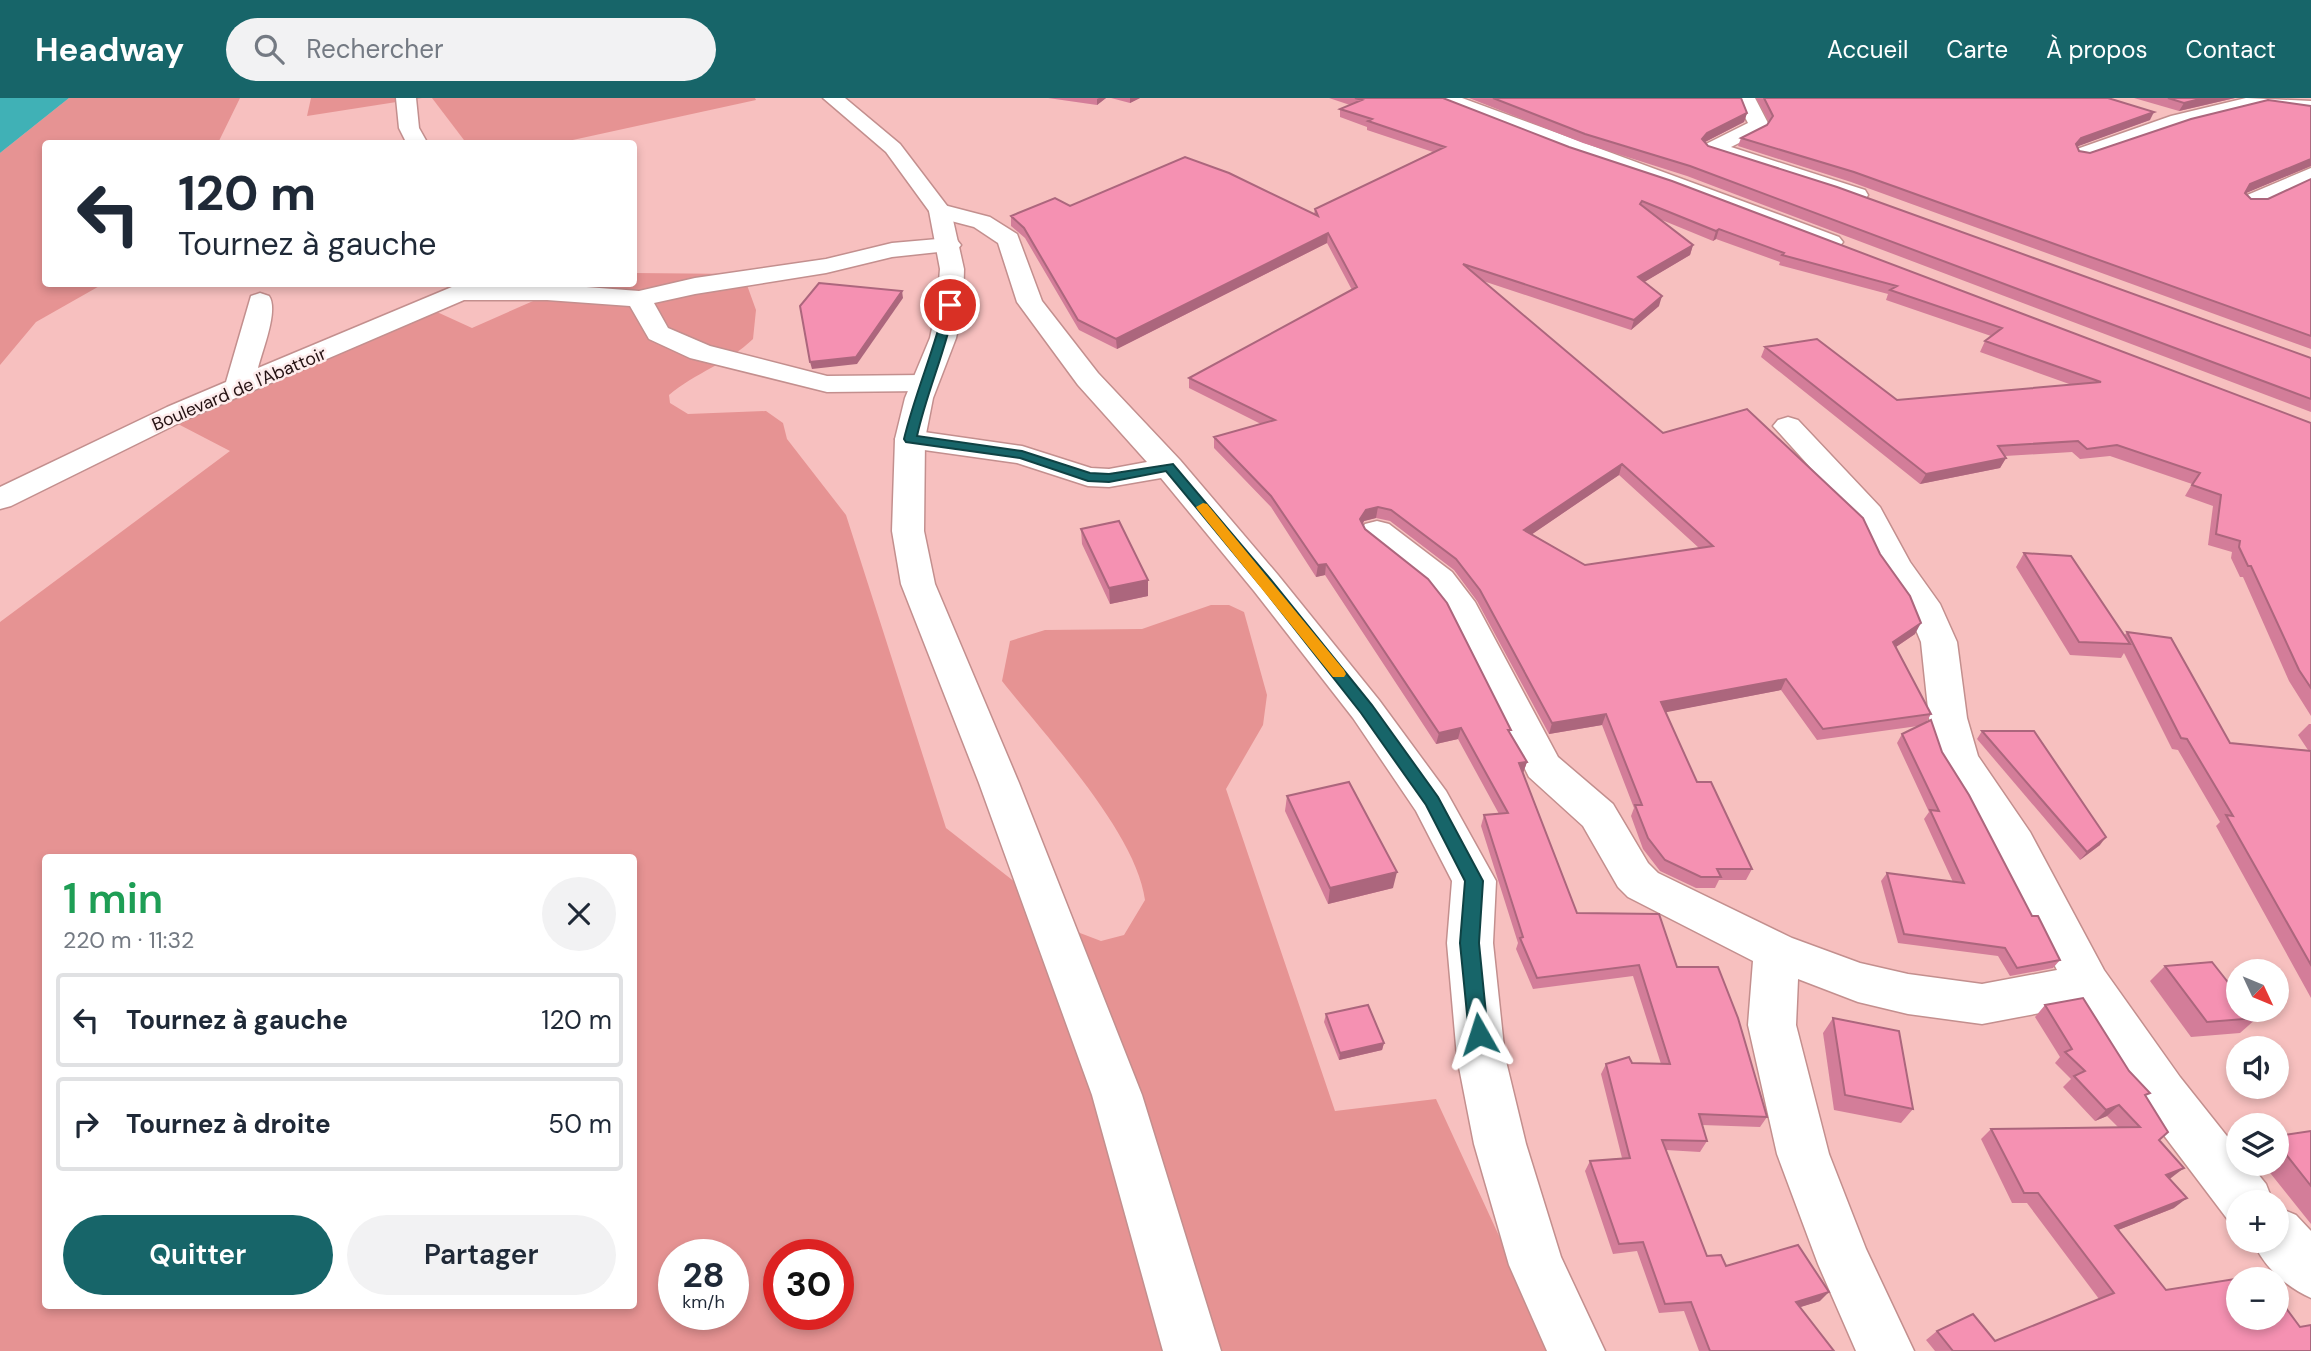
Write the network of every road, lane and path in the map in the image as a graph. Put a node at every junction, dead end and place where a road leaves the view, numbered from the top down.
1 (406, 98) edge
2 (833, 98) edge
3 (1444, 98) edge
4 (1745, 98) edge
5 (2274, 99) edge
6 (2311, 107) edge
7 (2145, 111) edge
8 (2178, 120) junction
9 (416, 140) edge
10 (2085, 154) edge
11 (2311, 175) edge
12 (2253, 201) edge
13 (1881, 204) edge
14 (945, 228) junction
15 (1851, 250) edge
16 (471, 288) edge
17 (639, 299) junction
18 (260, 301) dead end
19 (924, 383) junction
20 (238, 388) junction
21 (1787, 426) dead end
22 (910, 439) junction
23 (1169, 467) junction
24 (0, 499) edge
25 (1377, 531) dead end
26 (1776, 951) junction
27 (2088, 984) junction
28 (2238, 1190) edge
29 (2289, 1247) edge
30 (2311, 1270) edge
31 (1192, 1351) edge
32 (1576, 1351) edge
33 (1885, 1351) edge

1 - 9 street
2 - 14 street
3 - 15 street
4 - 13 street
5 - 6 street
5 - 8 street
7 - 8 street
8 - 10 street
11 - 12 street
14 - 17 street
14 - 19 street
14 - 23 street
16 - 17 street
16 - 20 street, Boulevard de l'Abattoir
17 - 19 street
18 - 20 street
19 - 22 street
20 - 24 street, Boulevard de l'Abattoir
21 - 27 street
22 - 23 street
22 - 31 street
23 - 32 street
25 - 26 street
26 - 27 street
26 - 33 street
27 - 28 street
29 - 30 street

